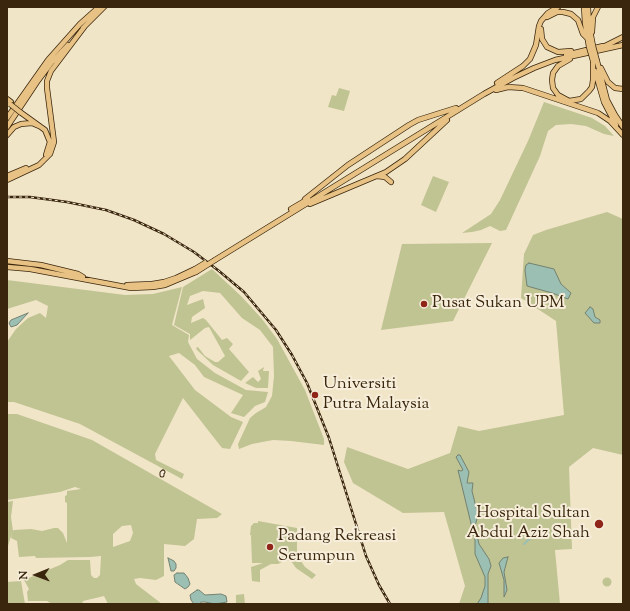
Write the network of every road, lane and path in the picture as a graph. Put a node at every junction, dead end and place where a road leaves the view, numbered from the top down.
1 (99, 7) edge
2 (104, 7) edge
3 (558, 7) edge
4 (584, 7) edge
5 (588, 7) edge
6 (598, 7) edge
7 (85, 26) junction
8 (590, 39) junction
9 (623, 43) edge
10 (609, 47) junction
11 (580, 53) junction
12 (594, 62) junction
13 (506, 77) junction
14 (30, 84) junction
15 (623, 90) edge
16 (479, 97) junction
17 (9, 102) edge
18 (456, 108) junction
19 (21, 110) junction
20 (453, 113) junction
21 (7, 114) edge
22 (7, 118) edge
23 (7, 127) edge
24 (623, 127) edge
25 (46, 132) junction
26 (7, 135) edge
27 (623, 135) edge
28 (52, 150) junction
29 (382, 155) junction
30 (376, 159) junction
31 (7, 176) edge
32 (378, 176) junction
33 (7, 180) edge
34 (391, 182) dead end
35 (291, 209) junction
36 (297, 209) junction
37 (214, 259) junction
38 (7, 261) edge
39 (15, 266) junction
40 (7, 267) edge
41 (195, 271) junction
42 (64, 276) junction
43 (83, 277) junction

1 - 14 highway
2 - 7 highway
3 - 13 highway
4 - 8 highway
5 - 8 highway
6 - 8 highway
7 - 23 highway
7 - 28 highway
8 - 11 highway
8 - 12 highway, bridge
9 - 10 highway
9 - 10 highway
10 - 11 highway
11 - 12 highway
11 - 13 highway
11 - 16 highway
12 - 15 highway
12 - 24 highway
12 - 27 highway
13 - 18 highway
14 - 21 highway
14 - 22 highway
16 - 20 highway
16 - 27 highway
17 - 19 highway
18 - 29 highway
18 - 35 highway
19 - 25 highway
19 - 28 highway
20 - 29 highway
20 - 32 highway
25 - 26 highway
25 - 31 highway
28 - 33 highway
29 - 30 highway
30 - 35 highway
30 - 36 highway
32 - 34 highway
32 - 36 highway
35 - 37 highway
36 - 37 highway
37 - 41 highway, bridge
38 - 43 highway
39 - 40 highway
39 - 42 highway
39 - 43 highway
40 - 42 highway
41 - 42 highway
41 - 43 highway

